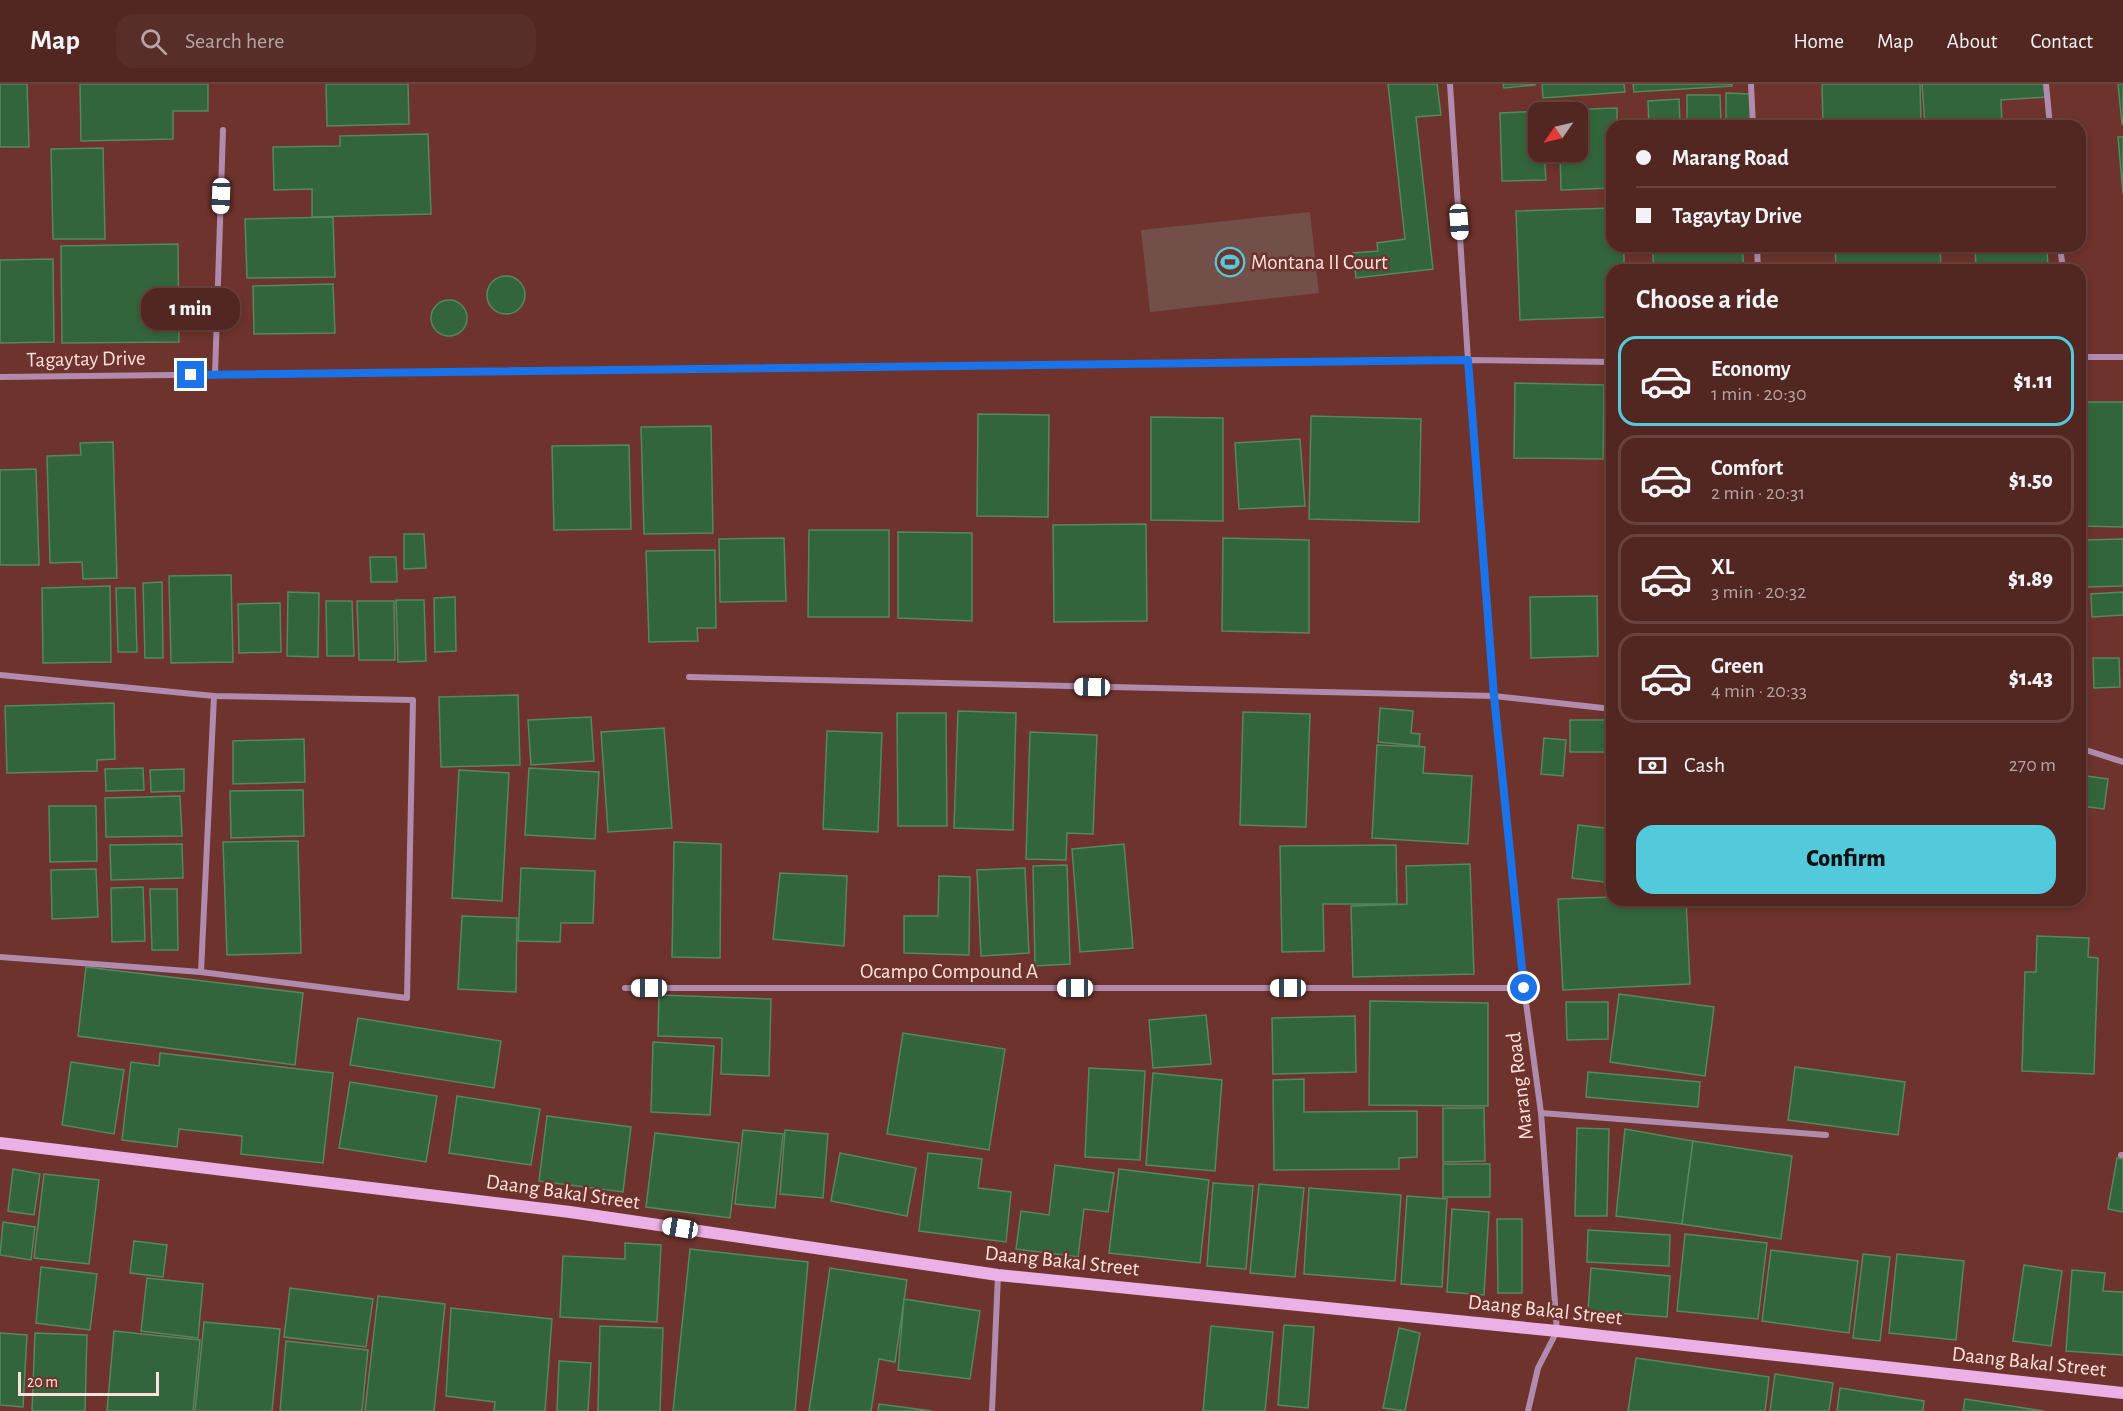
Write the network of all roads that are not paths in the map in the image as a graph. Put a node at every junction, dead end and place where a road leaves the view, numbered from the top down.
1 (1450, 84) edge
2 (1751, 84) edge
3 (2046, 84) edge
4 (1753, 120) edge
5 (2049, 120) edge
6 (223, 130) dead end
7 (2086, 357) edge
8 (2123, 357) edge
9 (1468, 360) junction
10 (1606, 362) edge
11 (215, 375) junction
12 (0, 377) edge
13 (0, 675) edge
14 (689, 677) dead end
15 (214, 696) junction
16 (1494, 696) junction
17 (1606, 708) edge
18 (2086, 751) edge
19 (2123, 762) edge
20 (0, 957) edge
21 (201, 972) junction
22 (625, 988) dead end
23 (1524, 988) junction
24 (1541, 1113) junction
25 (1826, 1135) dead end
26 (0, 1143) edge
27 (998, 1275) junction
28 (1557, 1331) junction
29 (2123, 1392) edge
30 (992, 1411) edge
31 (1528, 1411) edge

1 - 9 street, Marang Road
2 - 4 street
3 - 5 street
6 - 11 street
7 - 8 street
9 - 10 street, Tagaytay Drive
9 - 11 street, Tagaytay Drive
9 - 16 street, Marang Road
11 - 12 street, Tagaytay Drive
13 - 15 street
14 - 16 street
15 - 21 street
15 - 21 street
16 - 17 street
16 - 23 street, Marang Road
18 - 19 street
20 - 21 street
22 - 23 street, Ocampo Compound A
23 - 24 street, Marang Road
24 - 25 street
24 - 28 street, Marang Road
26 - 27 street, Daang Bakal Street
27 - 28 street, Daang Bakal Street
27 - 30 street
28 - 29 street, Daang Bakal Street
28 - 31 street

